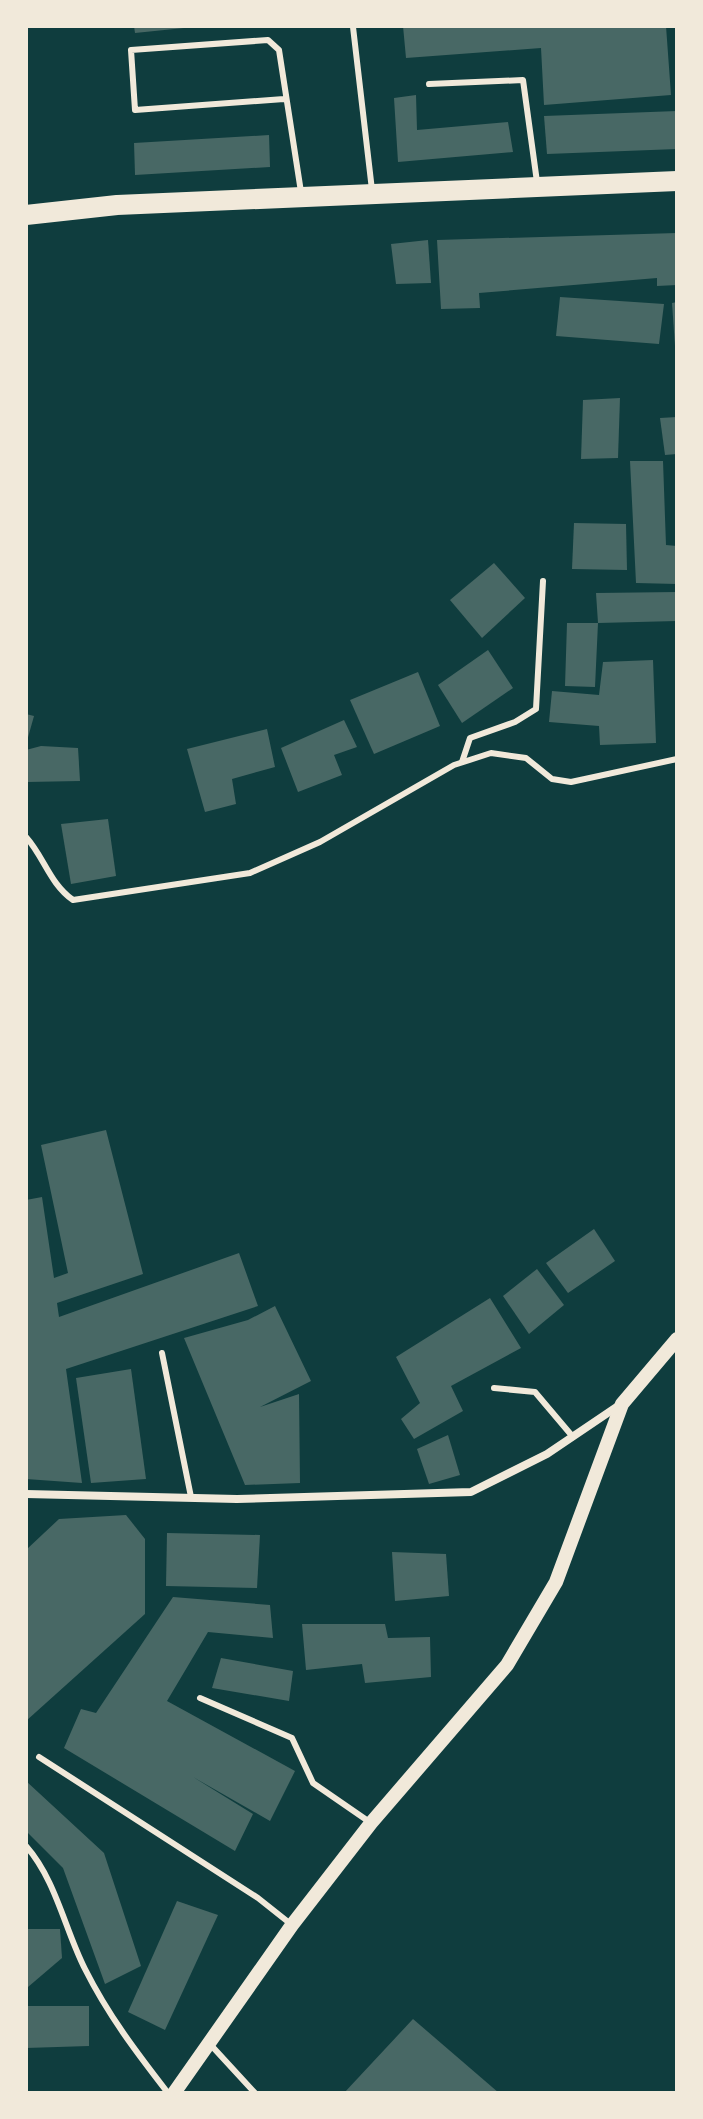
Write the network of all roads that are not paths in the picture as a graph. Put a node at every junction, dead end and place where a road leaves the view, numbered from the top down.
1 (353, 27) edge
2 (429, 84) dead end
3 (284, 99) junction
4 (677, 181) edge
5 (538, 188) junction
6 (373, 196) junction
7 (302, 199) junction
8 (26, 215) edge
9 (543, 581) dead end
10 (677, 759) edge
11 (462, 762) junction
12 (26, 837) edge
13 (677, 1339) edge
14 (162, 1353) dead end
15 (494, 1388) dead end
16 (622, 1404) junction
17 (573, 1437) junction
18 (26, 1494) edge
19 (191, 1497) junction
20 (200, 1698) dead end
21 (39, 1757) dead end
22 (371, 1823) junction
23 (26, 1846) edge
24 (292, 1925) junction
25 (208, 2041) junction
26 (171, 2093) edge
27 (255, 2093) edge

1 - 6 lane
2 - 5 lane
3 - 3 lane
3 - 7 lane
4 - 5 main road
5 - 6 main road
6 - 7 main road
7 - 8 main road
9 - 11 lane
10 - 11 lane
11 - 12 lane
13 - 16 street
14 - 19 lane
15 - 17 lane
16 - 17 street
16 - 22 street
17 - 19 street
18 - 19 street
20 - 22 lane
21 - 24 lane
22 - 24 street
23 - 26 lane
24 - 25 street
25 - 26 street
25 - 27 lane

